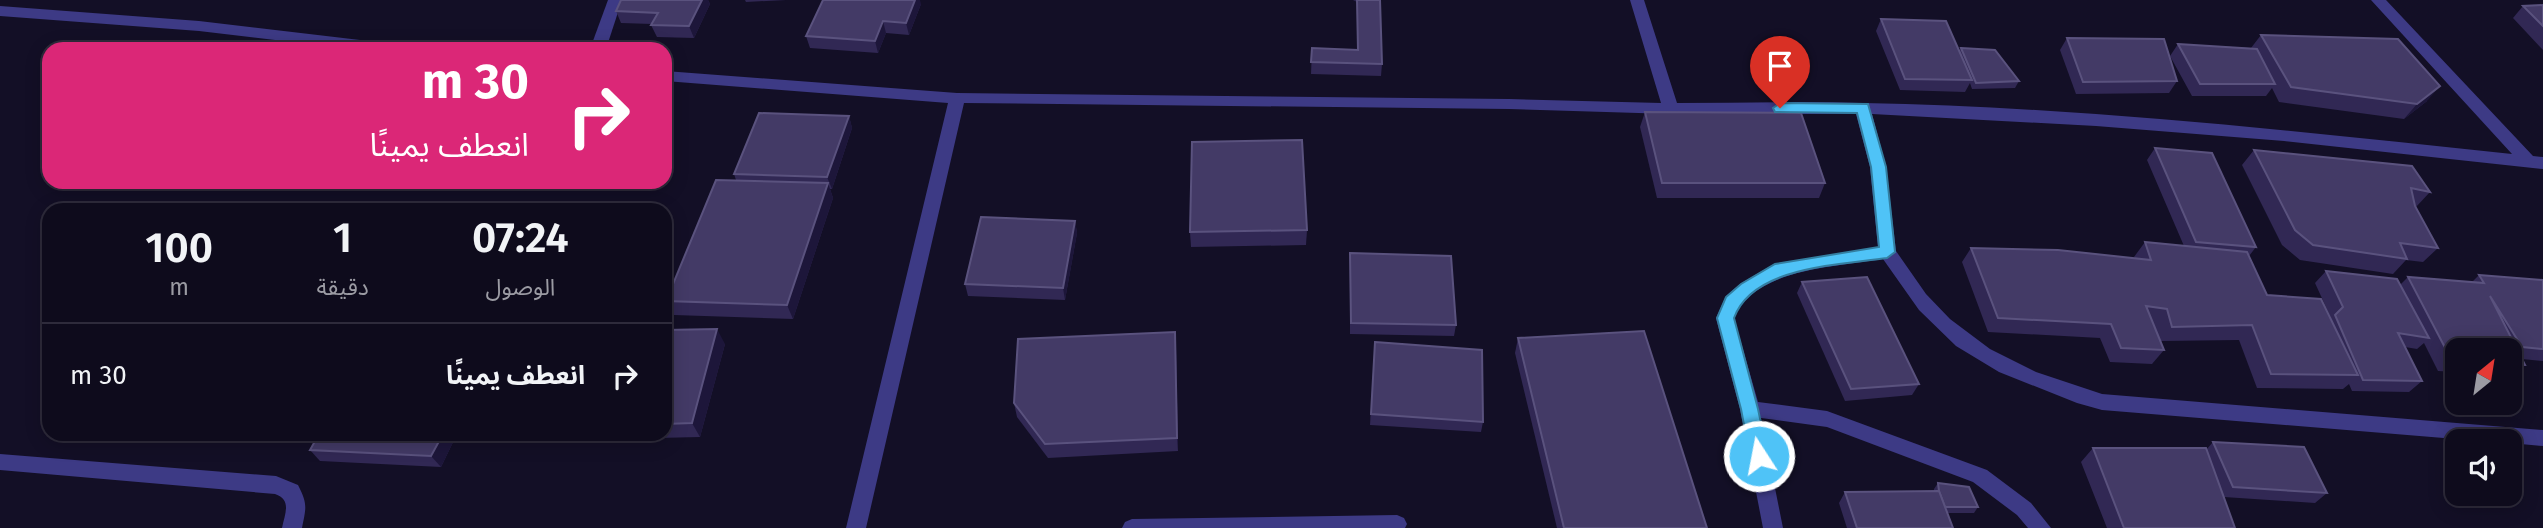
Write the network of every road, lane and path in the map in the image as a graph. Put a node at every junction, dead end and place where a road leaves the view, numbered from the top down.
1 (34, 0) edge
2 (615, 0) edge
3 (1637, 0) edge
4 (2378, 0) edge
5 (21, 10) junction
6 (0, 11) edge
7 (335, 42) edge
8 (600, 42) edge
9 (672, 77) edge
10 (957, 99) junction
11 (1863, 108) junction
12 (1671, 109) junction
13 (2536, 162) edge
14 (1887, 252) junction
15 (1750, 409) junction
16 (2543, 438) edge
17 (0, 462) edge
18 (1396, 524) dead end
19 (292, 528) edge
20 (856, 528) edge
21 (1132, 528) edge
22 (1773, 528) edge
23 (2041, 528) edge

1 - 5 street
2 - 8 street
3 - 12 street
4 - 13 street
5 - 6 street
5 - 7 street
9 - 10 street
10 - 12 street
10 - 20 street
11 - 12 street
11 - 13 street
11 - 14 street
14 - 15 street
14 - 16 street
15 - 22 street
15 - 23 street
17 - 19 street
18 - 21 street

